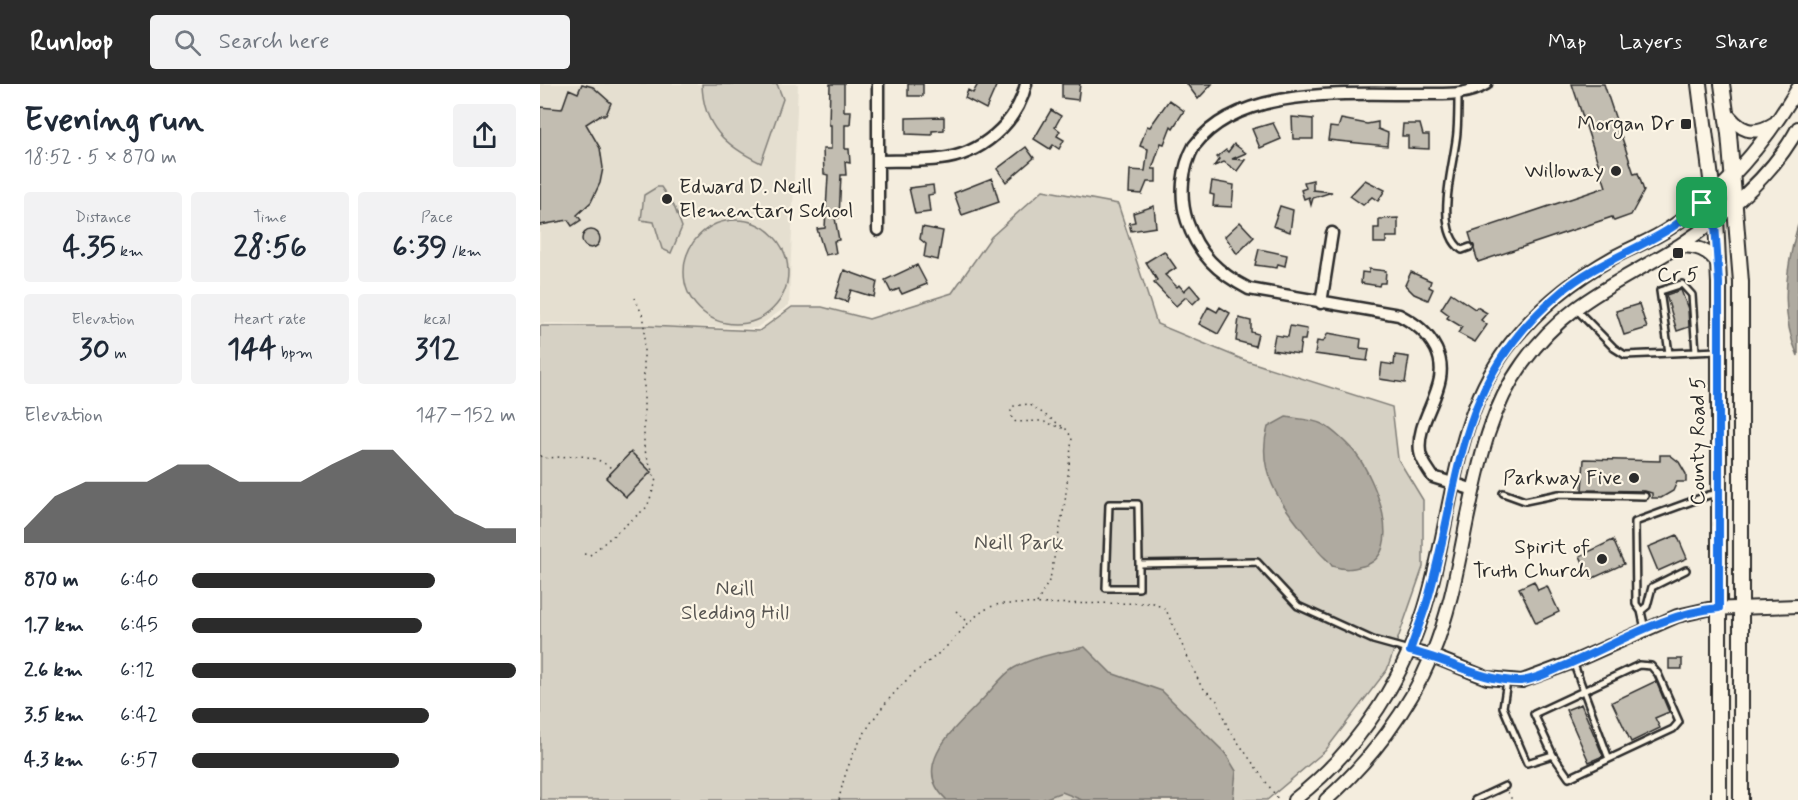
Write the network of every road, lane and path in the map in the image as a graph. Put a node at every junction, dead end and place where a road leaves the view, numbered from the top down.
1 (878, 84) edge
2 (1026, 84) edge
3 (1486, 84) edge
4 (1699, 84) edge
5 (1722, 84) edge
6 (1798, 88) edge
7 (1458, 94) junction
8 (1725, 111) junction
9 (1778, 121) junction
10 (1798, 128) edge
11 (878, 161) junction
12 (1733, 175) junction
13 (1713, 194) junction
14 (1736, 201) junction
15 (1716, 218) junction
16 (878, 230) dead end
17 (1332, 233) dead end
18 (1678, 246) junction
19 (1470, 247) dead end
20 (1718, 264) junction
21 (1560, 293) junction
22 (635, 298) dead end
23 (1322, 303) junction
24 (1574, 307) junction
25 (1719, 351) junction
26 (1696, 352) junction
27 (1669, 353) junction
28 (1066, 429) junction
29 (540, 456) edge
30 (614, 470) dead end
31 (1453, 485) junction
32 (1474, 490) junction
33 (1503, 493) dead end
34 (1719, 494) junction
35 (1645, 496) dead end
36 (584, 554) dead end
37 (1139, 564) junction
38 (1686, 570) dead end
39 (1036, 604) junction
40 (1798, 606) edge
41 (1719, 608) junction
42 (1741, 608) junction
43 (956, 611) dead end
44 (1641, 611) junction
45 (969, 623) junction
46 (1645, 629) junction
47 (1410, 651) junction
48 (1432, 656) junction
49 (1573, 662) junction
50 (1508, 680) junction
51 (1582, 692) junction
52 (1553, 754) junction
53 (1609, 759) junction
54 (1505, 786) dead end
55 (1278, 799) edge
56 (839, 800) edge
57 (1295, 800) edge
58 (1326, 800) edge
59 (1475, 800) edge
60 (1719, 800) edge
61 (1741, 800) edge

1 - 11 street
2 - 11 street
3 - 7 street
4 - 13 main road, County Road 5
5 - 8 main road, County Road 5
6 - 9 street
7 - 19 lane
7 - 23 street
8 - 9 street
8 - 12 main road, County Road 5
9 - 12 street
10 - 14 street
11 - 16 street
12 - 13 street
12 - 14 main road, County Road 5
13 - 15 main road, County Road 5
13 - 21 street
14 - 15 street
14 - 42 main road, County Road 5
15 - 18 street
15 - 20 main road, County Road 5
17 - 23 street
18 - 20 street
18 - 24 street
20 - 25 main road, County Road 5
21 - 24 street
21 - 31 street
22 - 36 path
23 - 31 street
24 - 27 lane
24 - 32 street
25 - 26 lane
25 - 34 main road, County Road 5
26 - 27 lane
26 - 27 lane
28 - 28 path
28 - 39 path
29 - 30 path
31 - 32 street
31 - 47 street
32 - 48 street
33 - 35 lane
34 - 41 main road, County Road 5
34 - 44 lane
37 - 37 lane
37 - 47 lane
38 - 44 lane
39 - 45 path
39 - 55 path
40 - 42 street
41 - 42 street
41 - 46 street
41 - 60 main road, County Road 5
42 - 61 main road, County Road 5
43 - 45 path
44 - 46 lane
45 - 56 path
46 - 49 street
47 - 48 street
47 - 57 street
48 - 50 street
48 - 58 street
49 - 50 street
49 - 51 lane
50 - 52 lane
51 - 52 lane
51 - 53 lane
51 - 53 lane
52 - 53 lane
54 - 59 lane

